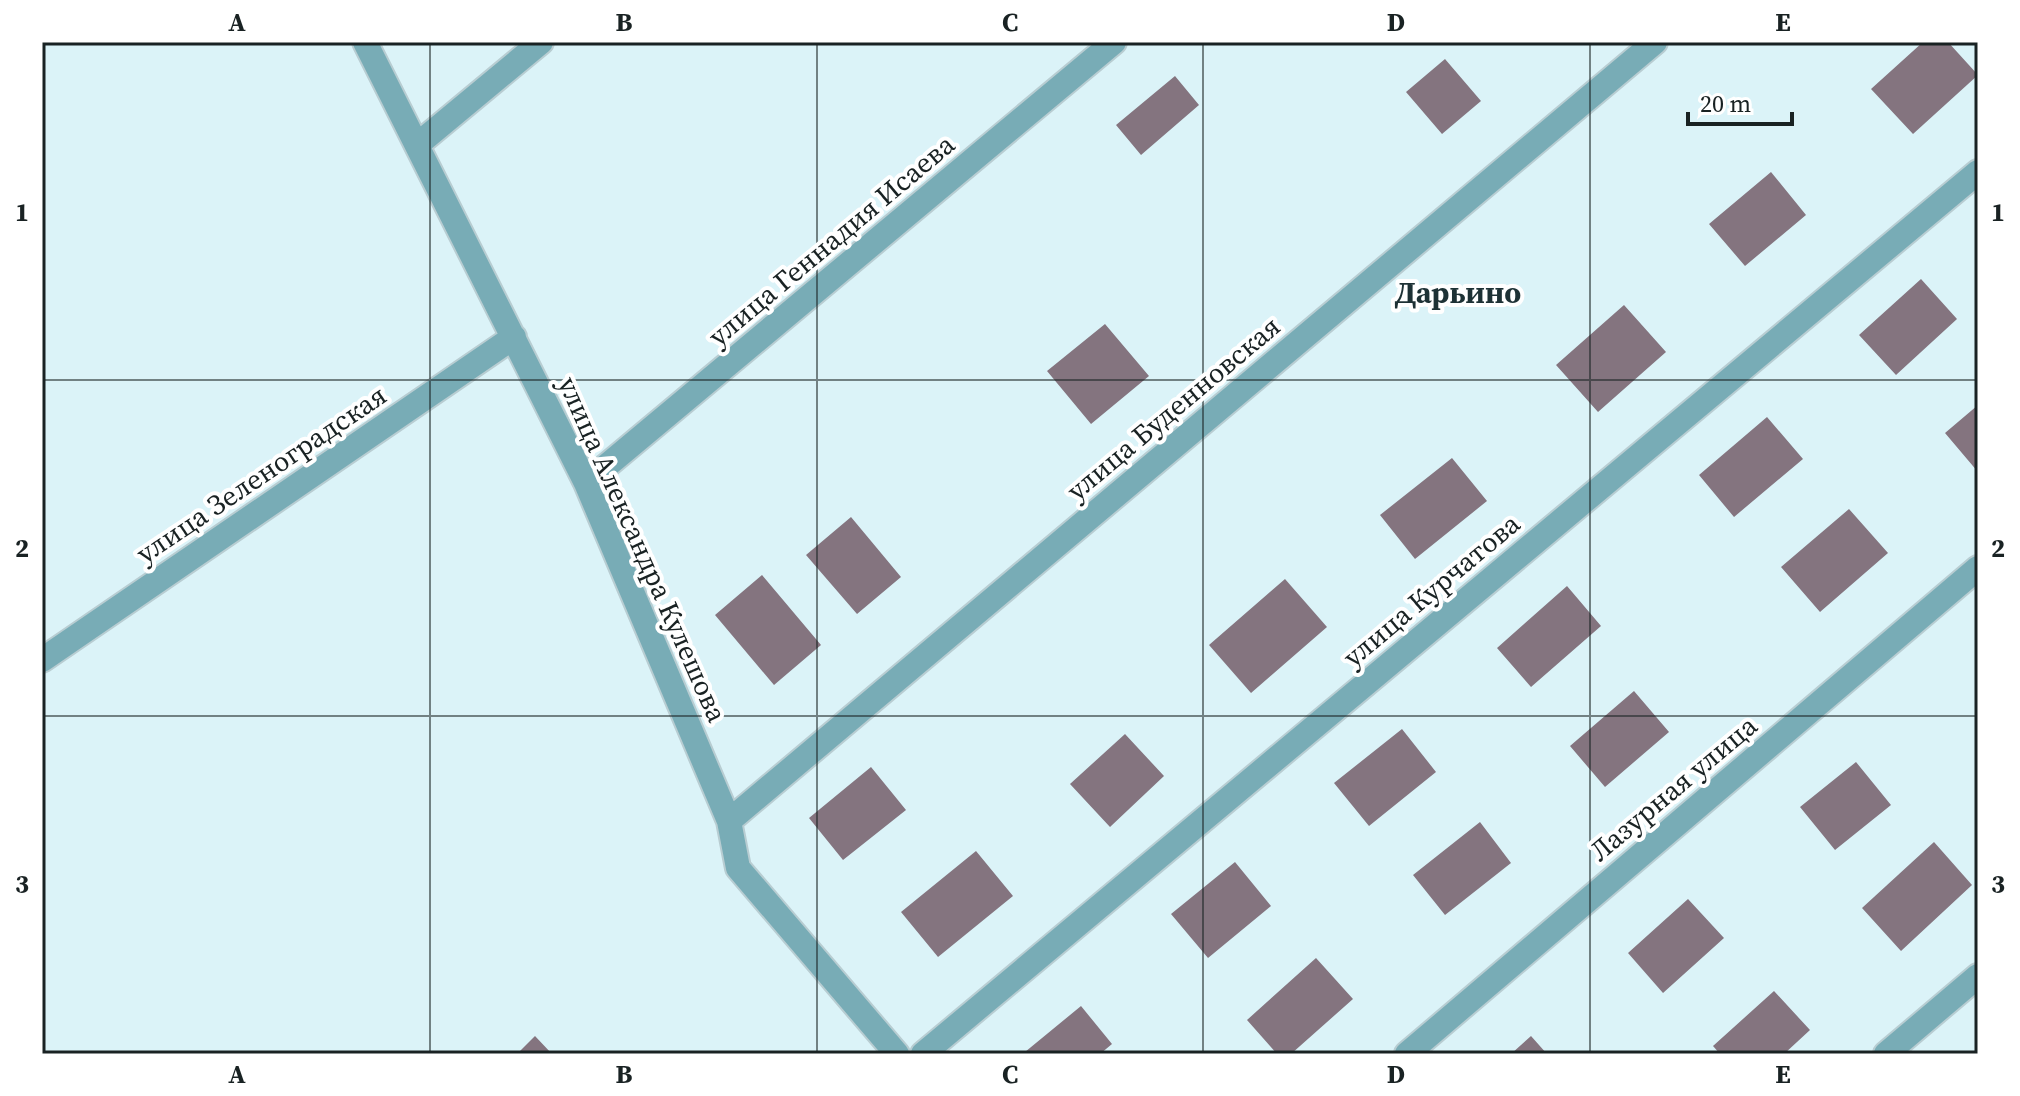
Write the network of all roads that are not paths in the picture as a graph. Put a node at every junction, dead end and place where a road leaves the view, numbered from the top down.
1 (365, 42) edge
2 (541, 42) edge
3 (1114, 42) edge
4 (1655, 42) edge
5 (417, 145) junction
6 (1978, 172) edge
7 (514, 337) junction
8 (586, 483) junction
9 (1978, 568) edge
10 (42, 660) edge
11 (729, 821) junction
12 (1978, 976) edge
13 (897, 1054) edge
14 (923, 1054) edge
15 (1407, 1054) edge
16 (1886, 1054) edge

1 - 5 street, улица Александра Кулешова
2 - 5 street
3 - 8 street, улица Геннадия Исаева
4 - 11 street, улица Буденновская
5 - 7 street, улица Александра Кулешова
6 - 14 street, улица Курчатова
7 - 8 street, улица Александра Кулешова
7 - 10 street, улица Зеленоградская
8 - 11 street, улица Александра Кулешова
9 - 15 street, Лазурная улица
11 - 13 street, улица Александра Кулешова
12 - 16 street

